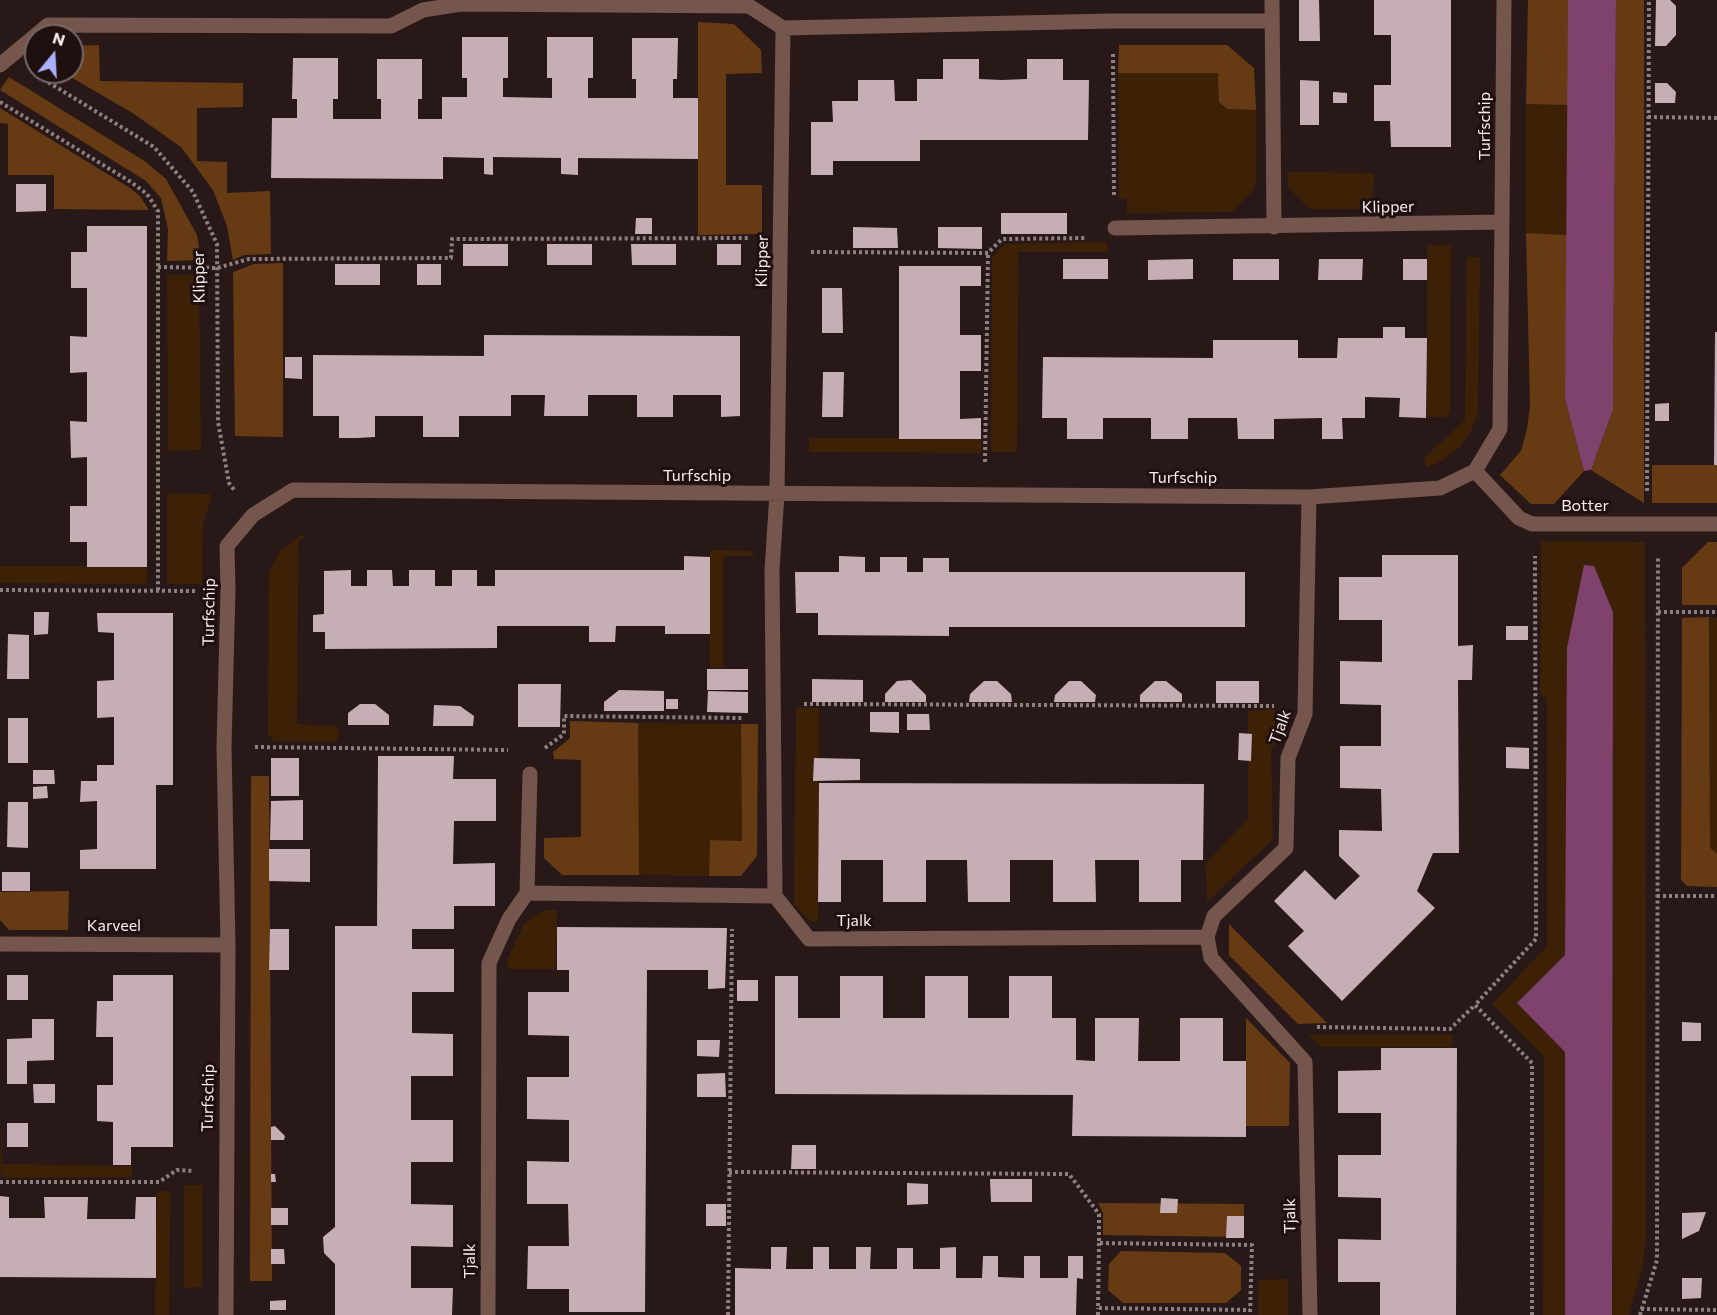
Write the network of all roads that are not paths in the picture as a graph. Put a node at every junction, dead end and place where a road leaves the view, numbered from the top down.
1 (1272, 0) edge
2 (1504, 0) edge
3 (461, 2) edge
4 (1272, 21) junction
5 (783, 28) junction
6 (5, 62) edge
7 (1502, 222) junction
8 (1274, 227) junction
9 (1115, 228) road end
10 (1474, 471) junction
11 (777, 494) junction
12 (1310, 497) junction
13 (1717, 524) edge
14 (530, 774) dead end
15 (527, 893) junction
16 (775, 896) junction
17 (1207, 936) junction
18 (0, 944) edge
19 (228, 945) junction
20 (226, 1315) edge
21 (488, 1315) edge
22 (1310, 1315) edge

1 - 4 street
2 - 7 street, Turfschip
3 - 5 street
3 - 6 street
4 - 5 street
4 - 8 street
5 - 11 street, Klipper
7 - 8 street, Klipper
7 - 10 street, Turfschip
8 - 9 street, Klipper
10 - 12 street, Turfschip
10 - 13 street, Botter
11 - 12 street, Turfschip
11 - 16 street
11 - 19 street, Turfschip
12 - 17 street, Tjalk
14 - 15 street
15 - 16 street
15 - 21 street, Tjalk
16 - 17 street, Tjalk
17 - 22 street, Tjalk
18 - 19 street, Karveel
19 - 20 street, Turfschip

